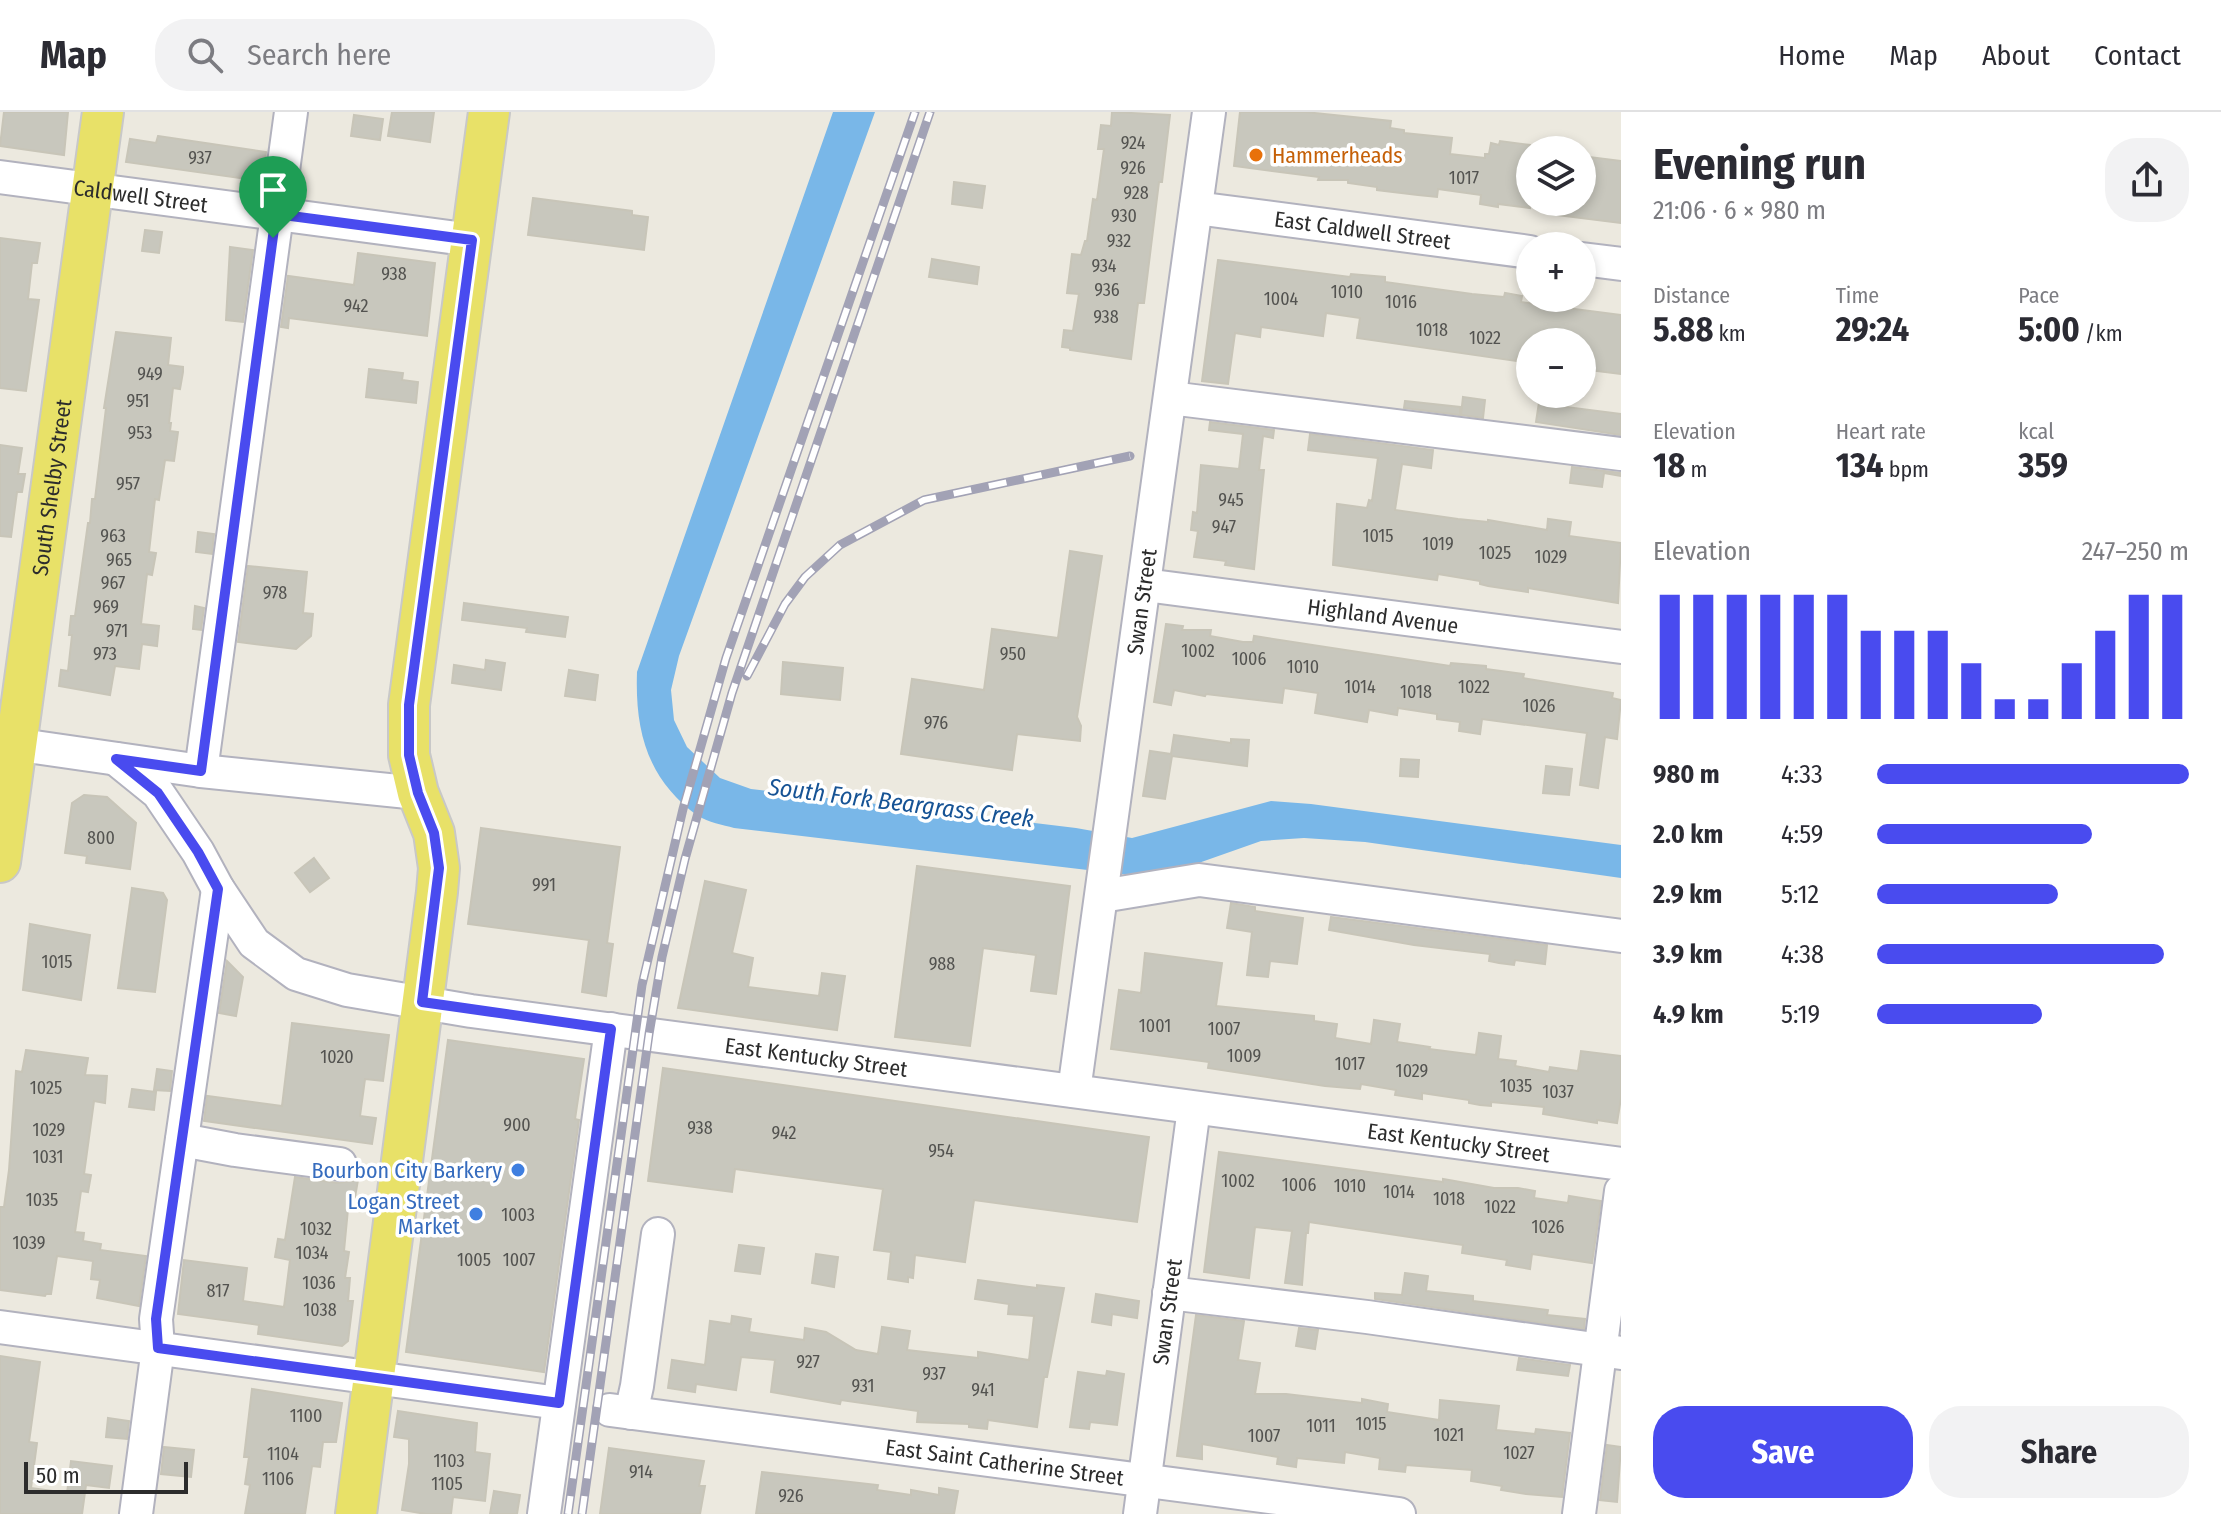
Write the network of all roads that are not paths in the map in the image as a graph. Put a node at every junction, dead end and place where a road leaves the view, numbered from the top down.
1 (103, 112) edge
2 (291, 112) edge
3 (489, 112) edge
4 (1209, 112) edge
5 (0, 177) edge
6 (93, 190) junction
7 (1196, 208) junction
8 (276, 214) junction
9 (472, 240) junction
10 (1516, 250) edge
11 (1596, 261) edge
12 (1621, 264) edge
13 (1170, 398) junction
14 (1621, 454) edge
15 (1145, 585) junction
16 (1621, 647) edge
17 (8, 743) edge
18 (116, 759) junction
19 (201, 771) junction
20 (418, 793) junction
21 (0, 862) edge
22 (1103, 888) junction
23 (218, 889) junction
24 (1621, 936) edge
25 (422, 1002) junction
26 (611, 1029) junction
27 (1074, 1091) junction
28 (1194, 1108) junction
29 (182, 1140) junction
30 (340, 1164) dead end
31 (1621, 1164) edge
32 (1621, 1191) edge
33 (658, 1234) dead end
34 (1169, 1293) junction
35 (0, 1327) edge
36 (158, 1348) junction
37 (1611, 1351) edge
38 (374, 1378) junction
39 (559, 1403) junction
40 (1145, 1480) junction
41 (136, 1514) edge
42 (356, 1514) edge
43 (544, 1514) edge
44 (1140, 1514) edge
45 (1399, 1514) edge
46 (1579, 1514) edge

1 - 6 main road, South Shelby Street
2 - 8 street
3 - 9 main road
4 - 7 street, Swan Street
5 - 6 street, Caldwell Street
6 - 8 street, Caldwell Street
6 - 17 main road, South Shelby Street
7 - 10 street, East Caldwell Street
7 - 13 street, Swan Street
8 - 9 street, Caldwell Street
8 - 19 street
9 - 20 main road
11 - 12 street
13 - 14 street
13 - 15 street, Swan Street
15 - 16 street, Highland Avenue
15 - 22 street, Swan Street
17 - 18 street
17 - 21 main road, South Shelby Street
18 - 19 street
18 - 23 street, East Kentucky Street
19 - 20 street
20 - 25 main road
22 - 24 street
22 - 27 street, Swan Street
23 - 25 street, East Kentucky Street
23 - 29 street
25 - 26 street, East Kentucky Street
25 - 38 main road
26 - 27 street, East Kentucky Street
26 - 39 street
27 - 28 street, East Kentucky Street
28 - 31 street, East Kentucky Street
28 - 34 street, Swan Street
29 - 30 street
29 - 36 street
32 - 37 street
33 - 40 street, East Saint Catherine Street
34 - 37 street
34 - 40 street, Swan Street
35 - 36 street
36 - 38 street
36 - 41 street
37 - 46 street
38 - 39 street
38 - 42 main road
39 - 43 street
40 - 44 street, Swan Street
40 - 45 street, East Saint Catherine Street

